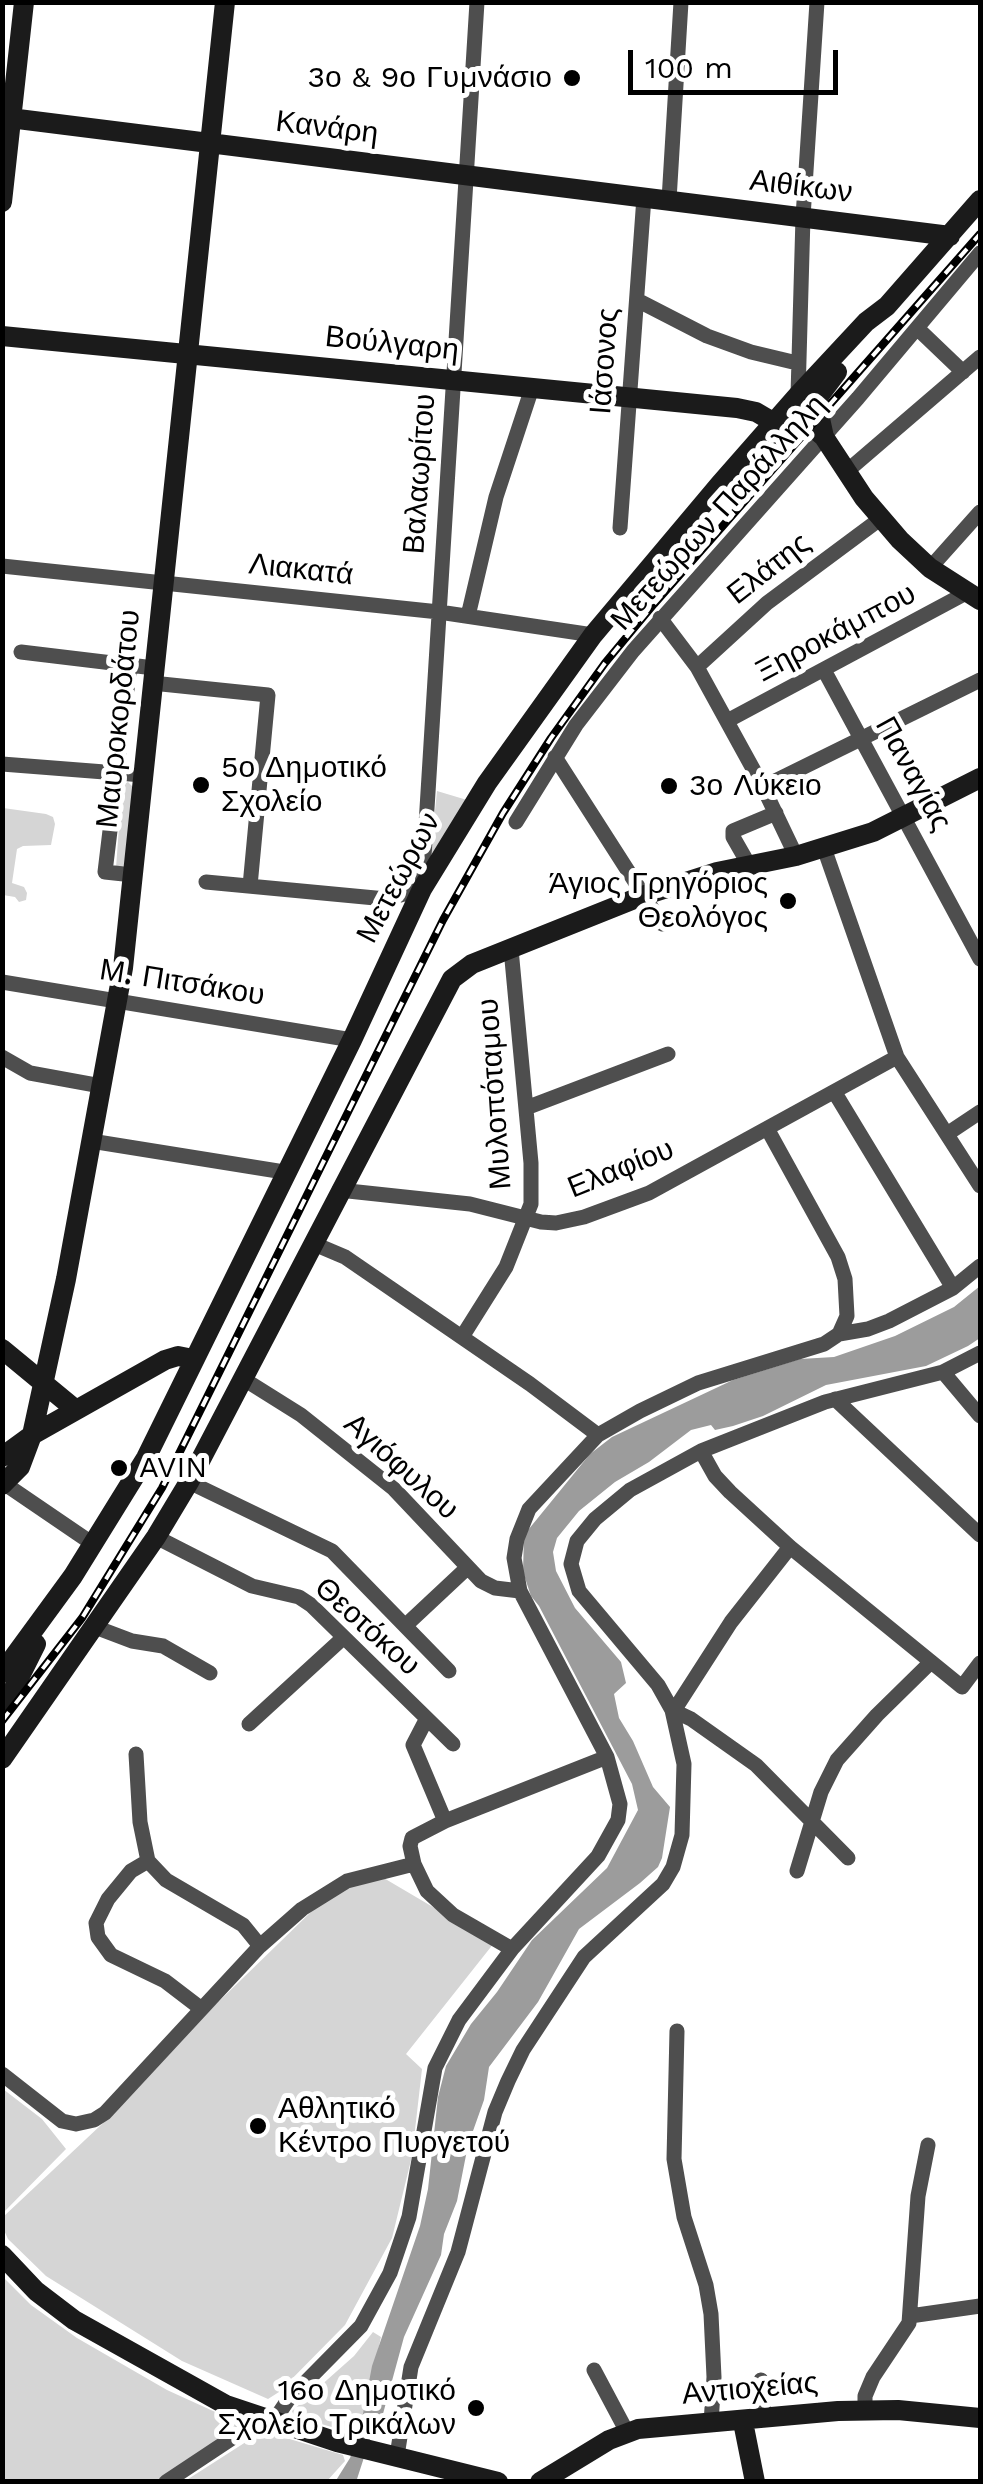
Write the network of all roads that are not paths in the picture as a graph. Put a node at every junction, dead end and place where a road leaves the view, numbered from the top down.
1 (24, 2) edge
2 (225, 2) edge
3 (477, 2) edge
4 (681, 2) edge
5 (817, 2) edge
6 (7, 118) edge
7 (211, 143) junction
8 (466, 175) junction
9 (644, 197) junction
10 (669, 200) junction
11 (980, 200) edge
12 (2, 202) edge
13 (803, 217) junction
14 (950, 236) junction
15 (980, 253) edge
16 (638, 300) junction
17 (887, 306) junction
18 (917, 328) junction
19 (2, 336) edge
20 (189, 354) junction
21 (980, 357) edge
22 (797, 363) junction
23 (962, 372) junction
24 (454, 380) junction
25 (532, 388) junction
26 (798, 395) junction
27 (630, 398) junction
28 (773, 422) junction
29 (824, 436) junction
30 (846, 472) junction
31 (706, 502) junction
32 (980, 512) edge
33 (880, 519) junction
34 (620, 528) dead end
35 (2, 566) edge
36 (930, 568) junction
37 (162, 582) junction
38 (974, 596) edge
39 (440, 612) junction
40 (468, 616) junction
41 (660, 618) junction
42 (593, 635) junction
43 (21, 652) dead end
44 (130, 666) junction
45 (697, 667) junction
46 (824, 670) junction
47 (153, 676) junction
48 (980, 680) edge
49 (727, 721) junction
50 (863, 741) junction
51 (556, 757) junction
52 (2, 764) edge
53 (116, 773) junction
54 (144, 776) junction
55 (980, 778) edge
56 (763, 787) junction
57 (776, 813) junction
58 (906, 818) junction
59 (516, 822) dead end
60 (824, 848) junction
61 (796, 856) junction
62 (749, 865) junction
63 (133, 875) junction
64 (206, 882) dead end
65 (250, 886) junction
66 (422, 888) junction
67 (642, 896) junction
68 (662, 924) dead end
69 (511, 949) junction
70 (980, 958) edge
71 (2, 982) edge
72 (118, 1000) junction
73 (352, 1040) junction
74 (668, 1054) dead end
75 (2, 1056) edge
76 (897, 1057) junction
77 (100, 1086) junction
78 (835, 1093) junction
79 (526, 1108) junction
80 (980, 1112) edge
81 (768, 1130) junction
82 (947, 1134) junction
83 (91, 1141) junction
84 (284, 1172) junction
85 (980, 1186) edge
86 (339, 1190) junction
87 (527, 1216) junction
88 (312, 1244) junction
89 (980, 1266) edge
90 (953, 1288) junction
91 (839, 1334) junction
92 (462, 1336) junction
93 (2, 1349) edge
94 (980, 1353) edge
95 (193, 1360) junction
96 (943, 1372) junction
97 (242, 1378) junction
98 (44, 1382) junction
99 (835, 1399) junction
100 (76, 1410) junction
101 (980, 1416) edge
102 (32, 1435) junction
103 (598, 1435) junction
104 (701, 1451) junction
105 (2, 1458) edge
106 (189, 1482) junction
107 (3, 1483) edge
108 (980, 1535) edge
109 (156, 1537) junction
110 (94, 1544) junction
111 (790, 1548) junction
112 (467, 1568) junction
113 (520, 1591) junction
114 (46, 1614) junction
115 (405, 1626) junction
116 (95, 1627) junction
117 (343, 1638) junction
118 (931, 1662) junction
119 (980, 1663) edge
120 (450, 1671) dead end
121 (2, 1673) edge
122 (210, 1673) dead end
123 (2, 1703) edge
124 (674, 1710) junction
125 (426, 1720) junction
126 (249, 1724) dead end
127 (453, 1744) dead end
128 (136, 1754) dead end
129 (607, 1757) junction
130 (2, 1758) edge
131 (445, 1821) junction
132 (813, 1821) junction
133 (848, 1858) dead end
134 (148, 1861) junction
135 (414, 1864) junction
136 (796, 1871) dead end
137 (260, 1946) junction
138 (512, 1950) junction
139 (200, 2008) junction
140 (676, 2031) dead end
141 (2, 2074) edge
142 (928, 2144) dead end
143 (2, 2255) edge
144 (980, 2306) edge
145 (910, 2316) junction
146 (594, 2370) dead end
147 (761, 2380) dead end
148 (865, 2410) junction
149 (980, 2418) edge
150 (754, 2420) junction
151 (267, 2421) junction
152 (711, 2423) junction
153 (628, 2432) junction
154 (392, 2455) junction
155 (166, 2482) edge
156 (498, 2482) edge
157 (540, 2482) edge
158 (755, 2482) edge

1 - 6 street
2 - 7 street, Μαυροκορδάτου
3 - 8 street, Βαλαωρίτου
4 - 10 street
5 - 13 street
6 - 7 street, Κανάρη
6 - 12 street
7 - 8 street, Κανάρη
7 - 20 street, Μαυροκορδάτου
8 - 9 street, Κανάρη
8 - 24 street, Βαλαωρίτου
9 - 10 street, Αιθίκων
9 - 16 street, Ιάσονος
10 - 13 street, Αιθίκων
11 - 14 street, Μετεώρων
13 - 14 street, Αιθίκων
13 - 22 street
14 - 17 street, Μετεώρων
15 - 18 street, Μετεώρων Παράλληλη
16 - 22 street
16 - 27 street, Ιάσονος
17 - 26 street, Μετεώρων
17 - 29 street
18 - 23 street
18 - 29 street, Μετεώρων Παράλληλη
19 - 20 street, Βούλγαρη
20 - 24 street, Βούλγαρη
20 - 37 street, Μαυροκορδάτου
21 - 23 street
22 - 26 street
23 - 30 street
24 - 25 street, Βούλγαρη
24 - 39 street, Βαλαωρίτου
25 - 27 street, Βούλγαρη
25 - 40 street
26 - 28 street, Μετεώρων
27 - 28 street, Βούλγαρη
27 - 34 street, Ιάσονος
28 - 31 street, Μετεώρων
29 - 30 street
29 - 31 street
29 - 41 street, Μετεώρων Παράλληλη
30 - 33 street
31 - 42 street, Μετεώρων
32 - 36 street
33 - 36 street
33 - 45 street, Ελάτης
35 - 37 street, Λιακατά
36 - 38 street
37 - 39 street, Λιακατά
37 - 47 street, Μαυροκορδάτου
38 - 46 street, Ξηροκάμπου
39 - 40 street, Λιακατά
39 - 66 street, Βαλαωρίτου
40 - 42 street, Λιακατά
41 - 45 street
41 - 51 street, Μετεώρων Παράλληλη
42 - 66 street, Μετεώρων
43 - 44 street
44 - 47 street
44 - 53 street
45 - 49 street
46 - 49 street, Ξηροκάμπου
46 - 50 street, Παναγίας
47 - 54 street, Μαυροκορδάτου
47 - 65 street
48 - 50 street
49 - 56 street
50 - 56 street
50 - 58 street, Παναγίας
51 - 59 street, Μετεώρων Παράλληλη
51 - 67 street
52 - 53 street
53 - 54 street
53 - 63 street
54 - 63 street, Μαυροκορδάτου
55 - 58 street
56 - 57 street
57 - 61 street
57 - 62 street
58 - 60 street
58 - 70 street, Παναγίας
60 - 61 street
60 - 76 street
61 - 62 street
62 - 67 street
63 - 72 street, Μαυροκορδάτου
64 - 65 street
65 - 66 street
66 - 73 street, Μετεώρων
67 - 68 street
67 - 69 street
69 - 79 street, Μυλοπόταμου
69 - 86 street
71 - 72 street, Μ. Πιτσάκου
72 - 73 street, Μ. Πιτσάκου
72 - 77 street, Μαυροκορδάτου
73 - 84 street, Μετεώρων
74 - 79 street
75 - 77 street
76 - 78 street, Ελαφίου
76 - 82 street
77 - 83 street, Μαυροκορδάτου
78 - 81 street, Ελαφίου
78 - 90 street
79 - 87 street, Μυλοπόταμου
80 - 82 street
81 - 87 street, Ελαφίου
81 - 91 street
82 - 85 street
83 - 84 street
83 - 98 street, Μαυροκορδάτου
84 - 95 street, Μετεώρων
86 - 87 street, Ελαφίου
86 - 88 street
87 - 92 street, Μυλοπόταμου
88 - 92 street
88 - 97 street
89 - 90 street
90 - 91 street
91 - 103 street
92 - 103 street
93 - 98 street
94 - 96 street
95 - 100 street
95 - 110 street, Μετεώρων
96 - 99 street
96 - 101 street
97 - 106 street
97 - 112 street, Αγιόφυλου
98 - 100 street
98 - 102 street, Μαυροκορδάτου
99 - 104 street
99 - 108 street
100 - 102 street
102 - 105 street
102 - 107 street, Μαυροκορδάτου
103 - 113 street
104 - 111 street
104 - 124 street
106 - 109 street
106 - 115 street
107 - 110 street
109 - 116 street
109 - 117 street, Θεοτόκου
110 - 114 street, Μετεώρων
111 - 118 street
111 - 124 street
112 - 113 street, Αγιόφυλου
112 - 115 street
113 - 129 street
114 - 121 street, Μετεώρων
114 - 123 street
115 - 120 street
116 - 122 street
116 - 130 street
117 - 125 street, Θεοτόκου
117 - 126 street
118 - 119 street
118 - 132 street
124 - 132 street
124 - 154 street
125 - 127 street, Θεοτόκου
125 - 131 street, Θεοτόκου
128 - 134 street
129 - 131 street
129 - 138 street
131 - 135 street
132 - 133 street
132 - 136 street
134 - 137 street
134 - 139 street
135 - 137 street
135 - 138 street
137 - 139 street
138 - 151 street
139 - 141 street
140 - 152 street
142 - 145 street
143 - 151 street
144 - 145 street
145 - 148 street
146 - 153 street
147 - 150 street
148 - 149 street, Αντιοχείας
148 - 150 street, Αντιοχείας
150 - 152 street, Αντιοχείας
150 - 158 street
151 - 154 street
151 - 155 street
152 - 153 street, Αντιοχείας
153 - 157 street, Αντιοχείας
154 - 156 street

